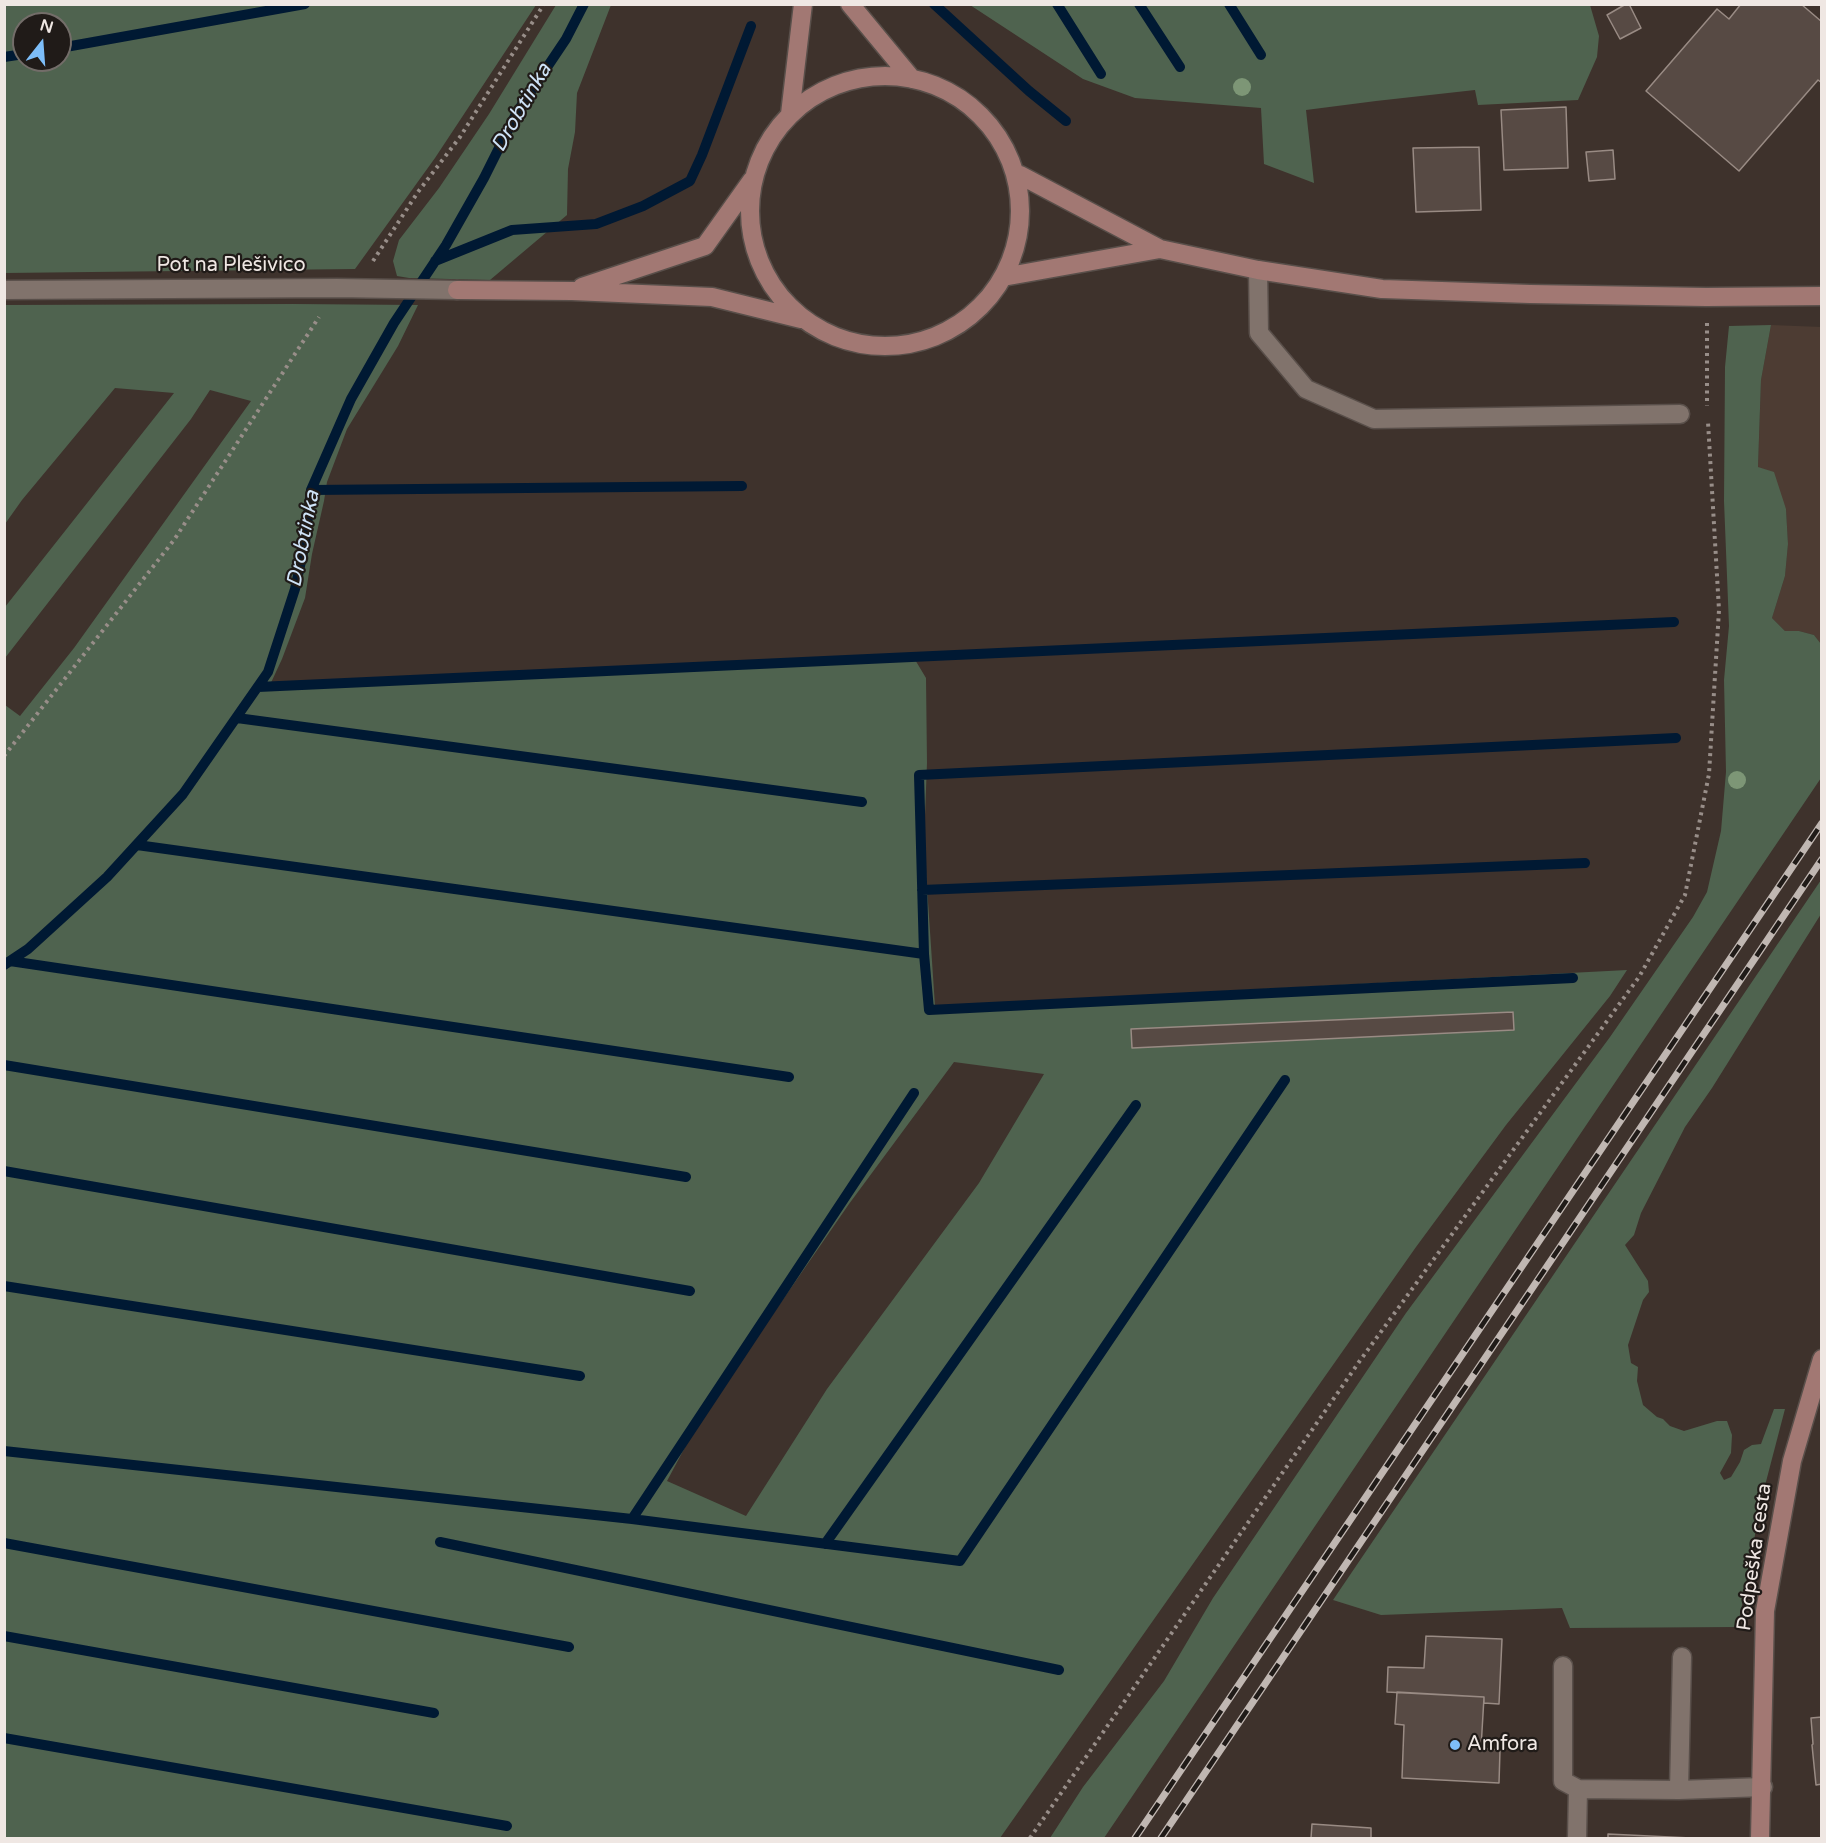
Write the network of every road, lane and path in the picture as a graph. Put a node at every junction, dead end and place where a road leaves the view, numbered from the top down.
1 (544, 4) edge
2 (802, 4) edge
3 (850, 4) edge
4 (912, 79) junction
5 (790, 114) junction
6 (1020, 175) junction
7 (752, 180) junction
8 (1160, 249) junction
9 (1258, 270) junction
10 (1003, 277) junction
11 (346, 289) junction
12 (4, 290) edge
13 (458, 290) joint
14 (572, 291) junction
15 (1821, 296) edge
16 (1706, 297) junction
17 (801, 319) junction
18 (1680, 414) dead end
19 (4, 756) edge
20 (1821, 1359) edge
21 (1682, 1657) dead end
22 (1563, 1666) dead end
23 (1762, 1787) junction
24 (1578, 1789) junction
25 (1679, 1790) junction
26 (1030, 1839) edge
27 (1577, 1839) edge
28 (1760, 1839) edge

1 - 11 path
2 - 5 main road
3 - 4 main road
4 - 5 main road
4 - 6 main road
5 - 7 main road
6 - 8 main road
6 - 10 main road
7 - 14 main road
7 - 17 main road
8 - 9 main road
8 - 10 main road
9 - 16 main road
9 - 18 street
10 - 17 main road
11 - 12 street, Pot na Plešivico
11 - 13 street, Pot na Plešivico
11 - 19 path
13 - 14 main road
14 - 17 main road
15 - 16 main road
16 - 26 path
20 - 23 main road, Podpeška cesta
21 - 25 street
22 - 24 street
23 - 25 street
23 - 28 main road, Podpeška cesta
24 - 25 street
24 - 27 street

